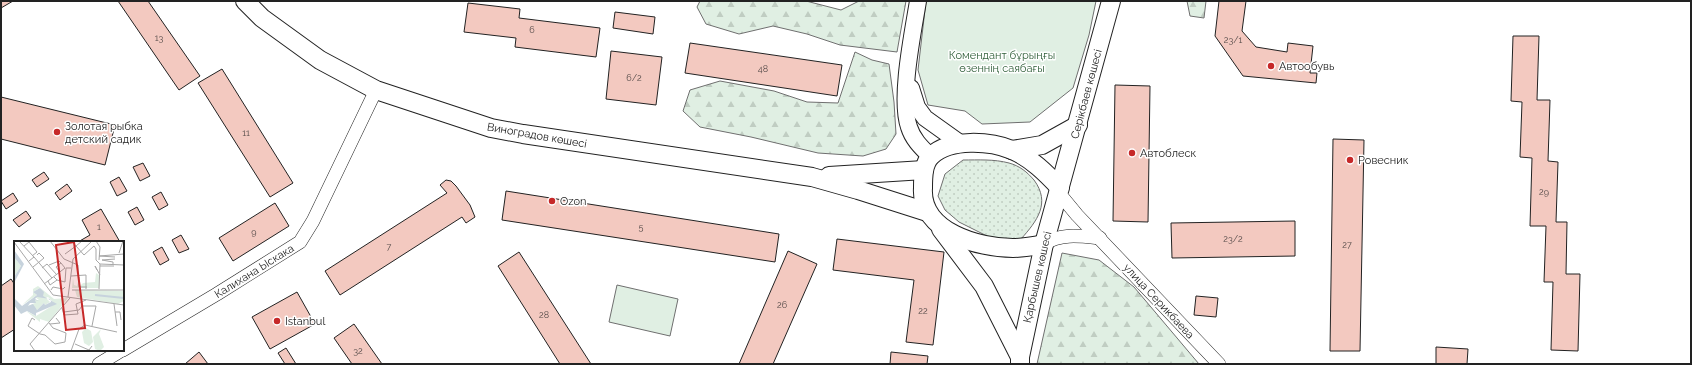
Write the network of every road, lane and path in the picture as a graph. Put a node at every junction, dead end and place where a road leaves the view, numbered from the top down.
1 (245, 1) edge
2 (918, 1) edge
3 (1111, 1) edge
4 (907, 77) junction
5 (376, 90) junction
6 (1078, 126) junction
7 (960, 142) junction
8 (1012, 150) junction
9 (927, 163) junction
10 (812, 177) junction
11 (1059, 190) junction
12 (932, 218) junction
13 (1100, 238) junction
14 (1044, 244) junction
15 (124, 349) edge
16 (121, 351) edge
17 (1020, 360) edge
18 (99, 364) edge
19 (1219, 364) edge

1 - 5 main road, Виноградов көшесі
2 - 4 street
3 - 6 main road, Серікбаев көшесі
4 - 7 street
4 - 9 street
5 - 10 main road, Виноградов көшесі
5 - 15 street, Калихана Ыскака
6 - 8 main road
6 - 11 main road, Серікбаев көшесі
7 - 8 main road
7 - 9 main road
8 - 11 main road
9 - 10 main road
9 - 12 main road
10 - 12 main road
11 - 13 street, улица Серикбаева
11 - 14 main road, Қарбышев көшесі
12 - 14 main road
12 - 17 main road
13 - 14 street
13 - 19 street, улица Серикбаева
14 - 17 main road, Қарбышев көшесі
16 - 18 street, Калихана Ыскака

